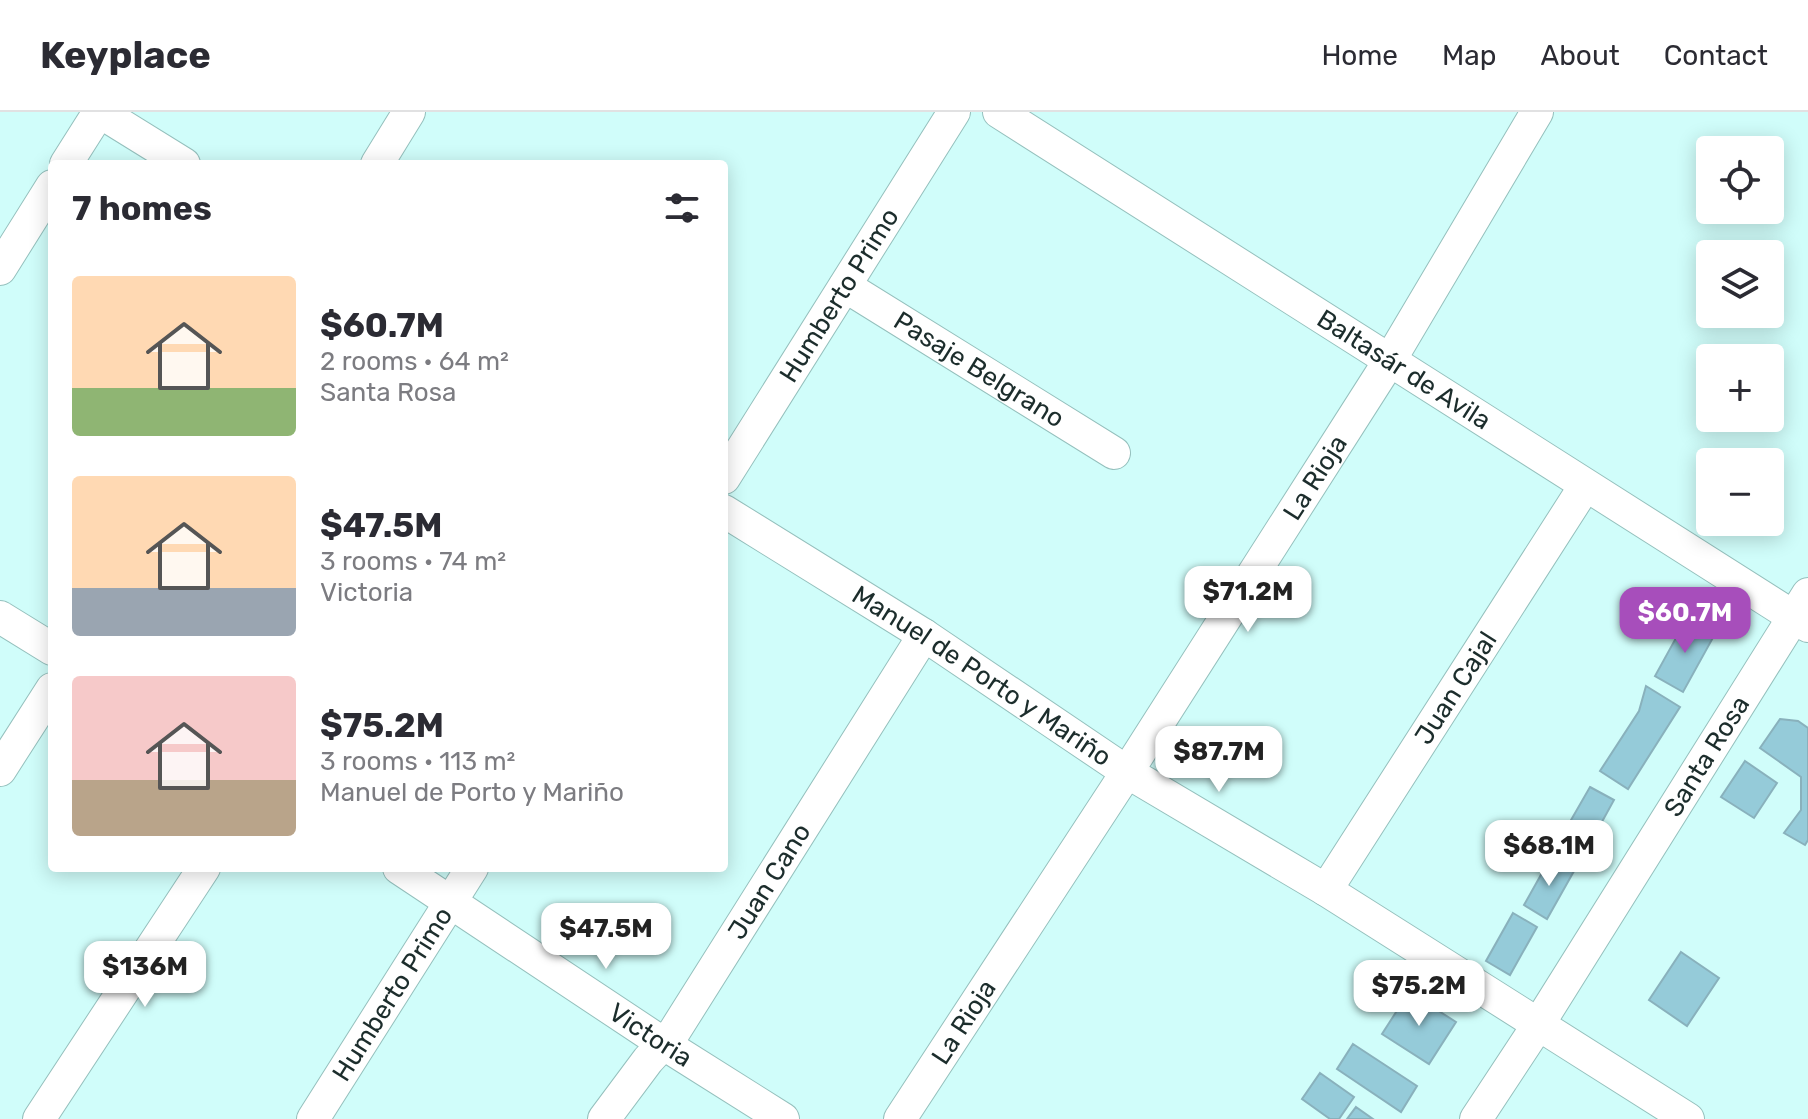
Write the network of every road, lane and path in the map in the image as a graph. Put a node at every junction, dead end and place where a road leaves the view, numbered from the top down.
1 (99, 112) edge
2 (409, 112) edge
3 (954, 112) edge
4 (999, 112) edge
5 (1537, 112) edge
6 (69, 160) edge
7 (177, 160) edge
8 (379, 160) edge
9 (48, 192) edge
10 (0, 269) edge
11 (845, 286) junction
12 (1390, 360) junction
13 (1114, 453) dead end
14 (728, 472) edge
15 (1585, 486) junction
16 (728, 513) edge
17 (1803, 613) edge
18 (0, 617) edge
19 (924, 635) junction
20 (48, 647) edge
21 (48, 695) edge
22 (0, 770) edge
23 (1127, 772) junction
24 (201, 872) edge
25 (405, 872) edge
26 (469, 872) edge
27 (1326, 890) junction
28 (451, 901) junction
29 (1538, 1025) junction
30 (664, 1044) junction
31 (39, 1119) edge
32 (313, 1119) edge
33 (604, 1119) edge
34 (783, 1119) edge
35 (900, 1119) edge
36 (1476, 1119) edge
37 (1688, 1119) edge

1 - 6 street
1 - 7 street
2 - 8 street
3 - 11 street, Humberto Primo
4 - 12 street, Baltasár de Avila
5 - 12 street, La Rioja
9 - 10 street
11 - 13 street, Pasaje Belgrano
11 - 14 street, Humberto Primo
12 - 15 street, Baltasár de Avila
12 - 23 street, La Rioja
15 - 17 street, Baltasár de Avila
15 - 27 street, Juan Cajal
16 - 19 street, Manuel de Porto y Mariño
17 - 29 street, Santa Rosa
18 - 20 street
19 - 23 street, Manuel de Porto y Mariño
19 - 30 street, Juan Cano
21 - 22 street
23 - 27 street, Manuel de Porto y Mariño
23 - 35 street, La Rioja
24 - 31 street
25 - 28 street, Victoria
26 - 28 street, Humberto Primo
27 - 29 street, Manuel de Porto y Mariño
28 - 30 street, Victoria
28 - 32 street, Humberto Primo
29 - 36 street, Santa Rosa
29 - 37 street, Manuel de Porto y Mariño
30 - 33 street, Juan Cano
30 - 34 street, Victoria

